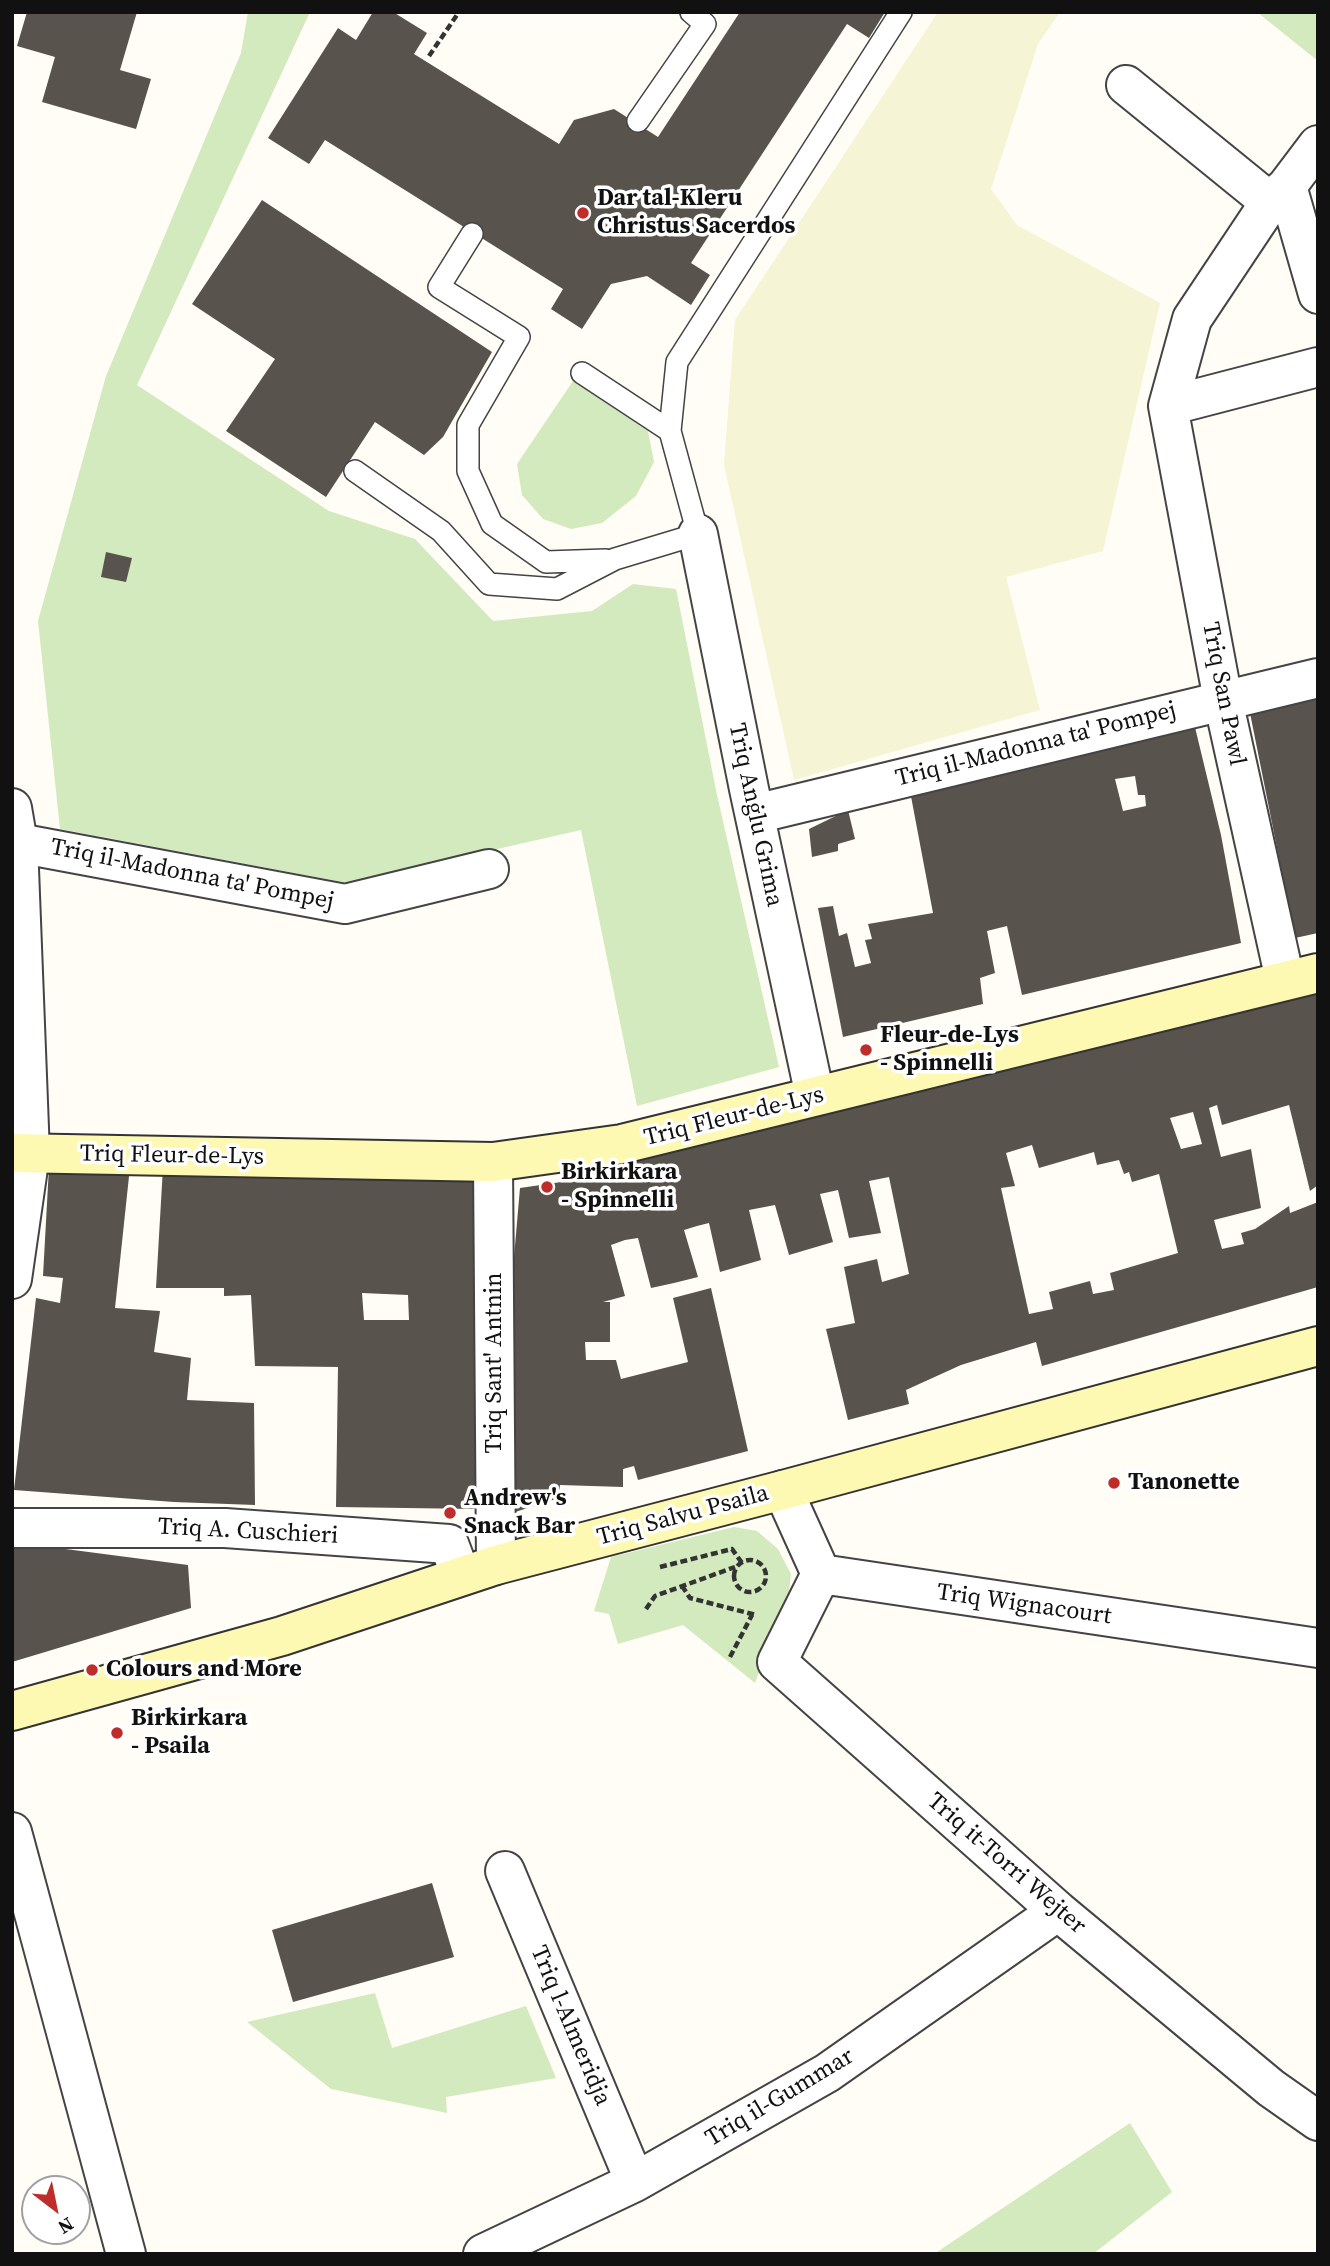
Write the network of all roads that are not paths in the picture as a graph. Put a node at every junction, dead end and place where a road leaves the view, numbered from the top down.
1 (691, 12) edge
2 (901, 12) edge
3 (1126, 85) dead end
4 (638, 121) dead end
5 (1318, 145) edge
6 (1278, 194) junction
7 (472, 234) dead end
8 (1318, 294) edge
9 (1318, 367) edge
10 (582, 373) dead end
11 (1168, 406) junction
12 (670, 431) junction
13 (355, 471) dead end
14 (698, 534) junction
15 (615, 559) junction
16 (1318, 678) edge
17 (1223, 700) junction
18 (755, 814) junction
19 (15, 825) edge
20 (489, 869) dead end
21 (1301, 977) edge
22 (815, 1096) junction
23 (21, 1153) edge
24 (493, 1162) junction
25 (12, 1279) edge
26 (1318, 1346) edge
27 (783, 1490) junction
28 (12, 1528) edge
29 (496, 1565) junction
30 (821, 1574) junction
31 (461, 1577) junction
32 (1318, 1648) edge
33 (12, 1711) edge
34 (12, 1832) edge
35 (505, 1871) dead end
36 (1058, 1911) junction
37 (1318, 2121) edge
38 (635, 2182) junction
39 (126, 2254) edge
40 (483, 2254) edge

1 - 4 lane
2 - 12 lane
3 - 6 street
5 - 6 street
6 - 8 street
6 - 11 street
7 - 15 lane
9 - 11 street
10 - 12 lane
11 - 17 street, Triq San Pawl
12 - 14 lane
13 - 15 lane
14 - 15 lane
14 - 18 street, Triq Anġlu Grima
16 - 17 street, Triq il-Madonna ta' Pompej
17 - 18 street, Triq il-Madonna ta' Pompej
17 - 21 street, Triq San Pawl
18 - 22 street, Triq Anġlu Grima
19 - 20 street, Triq il-Madonna ta' Pompej
19 - 23 street
21 - 22 main road, Triq Fleur-de-Lys
22 - 24 main road, Triq Fleur-de-Lys
23 - 24 main road, Triq Fleur-de-Lys
23 - 25 street
24 - 29 street, Triq Sant' Antnin
26 - 27 main road, Triq Salvu Psaila
27 - 29 main road, Triq Salvu Psaila
27 - 30 street
28 - 31 street, Triq A. Cuschieri
29 - 31 main road, Triq Salvu Psaila
30 - 32 street, Triq Wignacourt
30 - 36 street, Triq it-Torri Wejter
31 - 33 main road, Triq Salvu Psaila
34 - 39 street
35 - 38 street, Triq l-Almeridja
36 - 37 street, Triq it-Torri Wejter
36 - 38 street, Triq il-Gummar
38 - 40 street, Triq il-Gummar

